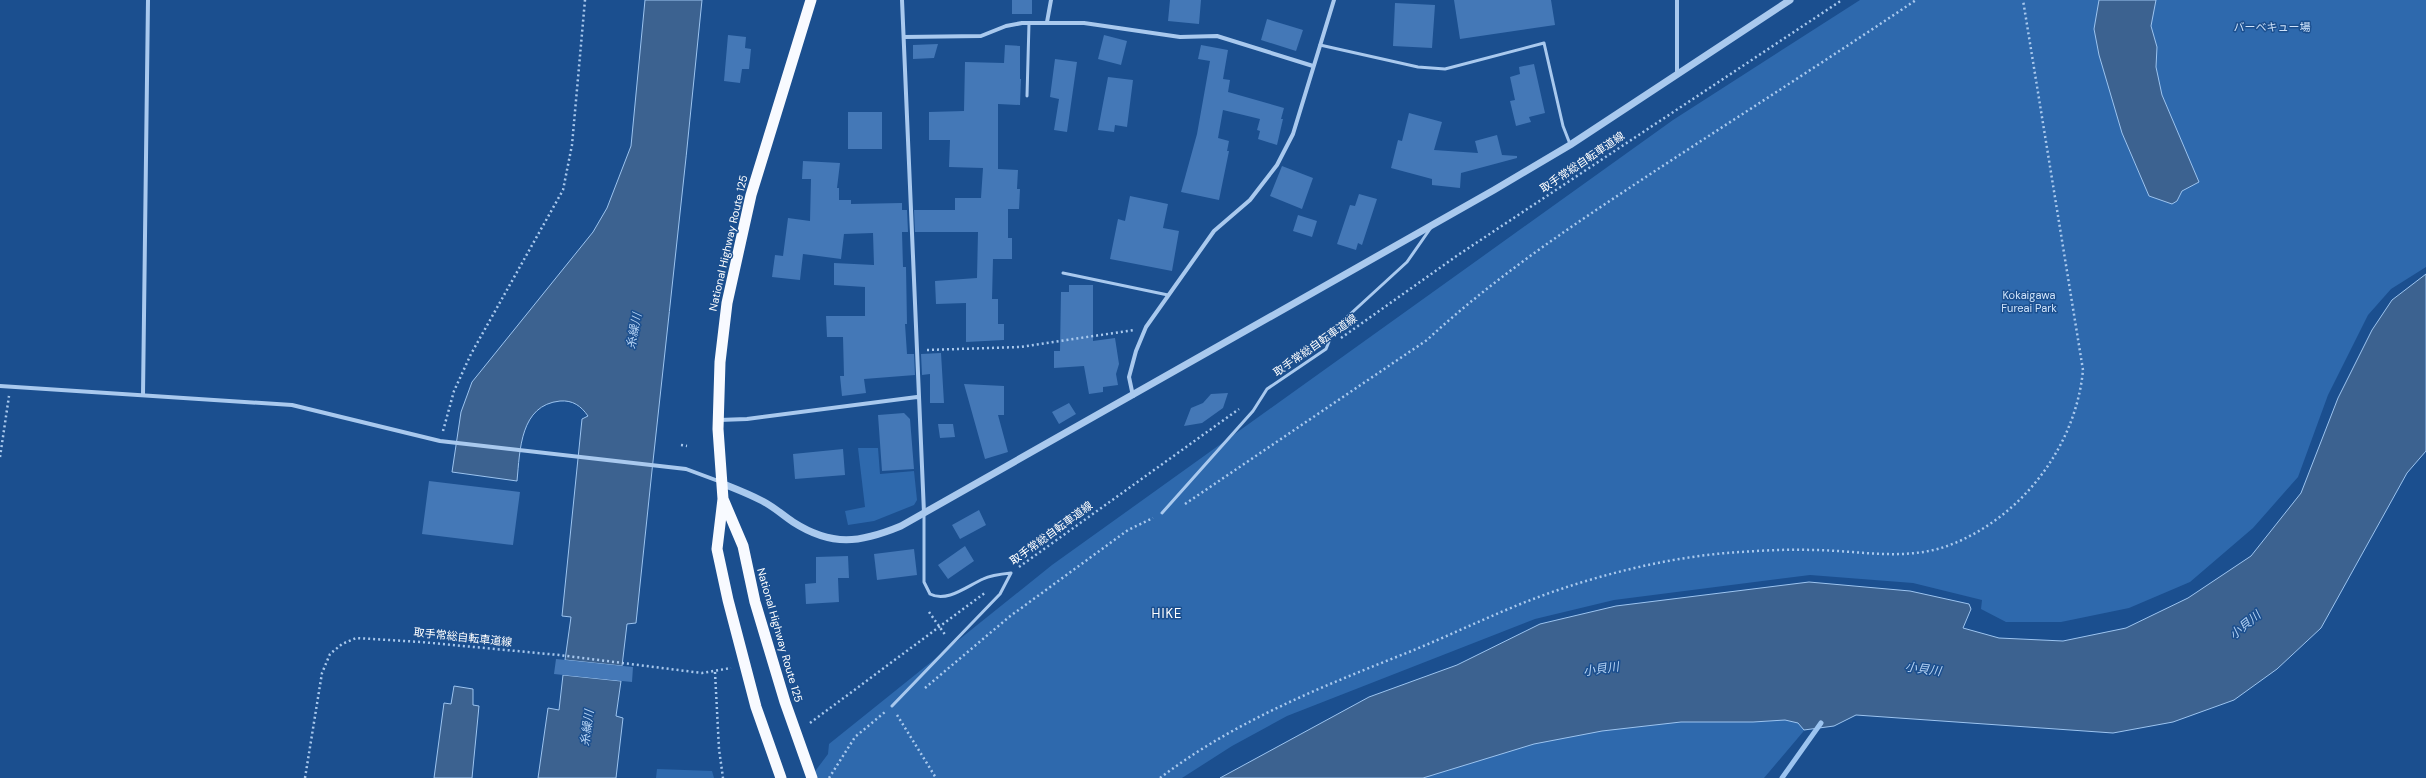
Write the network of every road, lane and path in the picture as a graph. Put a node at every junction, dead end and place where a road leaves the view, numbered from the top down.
1 (148, 0) edge
2 (585, 0) edge
3 (811, 0) edge
4 (902, 0) edge
5 (1051, 0) edge
6 (1334, 0) edge
7 (1677, 0) edge
8 (1790, 0) edge
9 (1842, 0) edge
10 (1916, 0) edge
11 (2023, 0) edge
12 (1047, 22) junction
13 (1029, 23) junction
14 (904, 37) junction
15 (1320, 45) junction
16 (1313, 66) junction
17 (1677, 75) junction
18 (1027, 96) dead end
19 (1570, 145) junction
20 (1432, 225) junction
21 (1063, 273) dead end
22 (1168, 295) junction
23 (1146, 327) junction
24 (1326, 349) junction
25 (916, 350) junction
26 (0, 386) edge
27 (10, 387) junction
28 (143, 395) junction
29 (1133, 396) junction
30 (917, 397) junction
31 (1241, 408) dead end
32 (718, 420) junction
33 (440, 441) junction
34 (681, 445) dead end
35 (686, 446) dead end
36 (0, 457) edge
37 (721, 483) junction
38 (723, 499) junction
39 (1162, 513) junction
40 (924, 514) junction
41 (1011, 573) junction
42 (987, 591) dead end
43 (929, 612) dead end
44 (940, 626) junction
45 (942, 631) dead end
46 (723, 671) dead end
47 (715, 672) junction
48 (924, 689) dead end
49 (892, 706) junction
50 (810, 723) dead end
51 (779, 774) edge
52 (305, 778) edge
53 (723, 778) edge
54 (812, 778) edge
55 (829, 778) edge
56 (936, 778) edge
57 (1160, 778) edge

1 - 28 street
2 - 33 path
3 - 32 highway, National Highway Route 125
4 - 14 street
5 - 12 street
6 - 15 street
7 - 17 street
8 - 17 street
9 - 24 path, 取手常総自転車道線
10 - 39 path
11 - 57 path
12 - 13 street
12 - 16 street
13 - 14 street
13 - 18 lane
14 - 25 street
15 - 16 street
15 - 19 lane
16 - 22 street
17 - 19 street
19 - 20 street
20 - 24 lane
20 - 29 street
21 - 22 lane
22 - 23 street
23 - 25 path
23 - 29 street
24 - 39 lane, 取手常総自転車道線
25 - 30 street
26 - 27 street
27 - 28 street
27 - 36 path
28 - 33 street
29 - 40 street
30 - 32 street
30 - 40 street
31 - 41 path, 取手常総自転車道線
32 - 37 highway, National Highway Route 125
33 - 37 street
34 - 35 path
37 - 38 highway, National Highway Route 125
37 - 40 street
38 - 51 highway, National Highway Route 125
38 - 54 highway, National Highway Route 125
39 - 48 path
40 - 41 lane
41 - 49 lane
42 - 44 path
43 - 44 path
44 - 45 path
44 - 50 path
46 - 47 path, 取手常総自転車道線
47 - 52 path, 取手常総自転車道線
47 - 53 path
49 - 55 path
49 - 56 path

